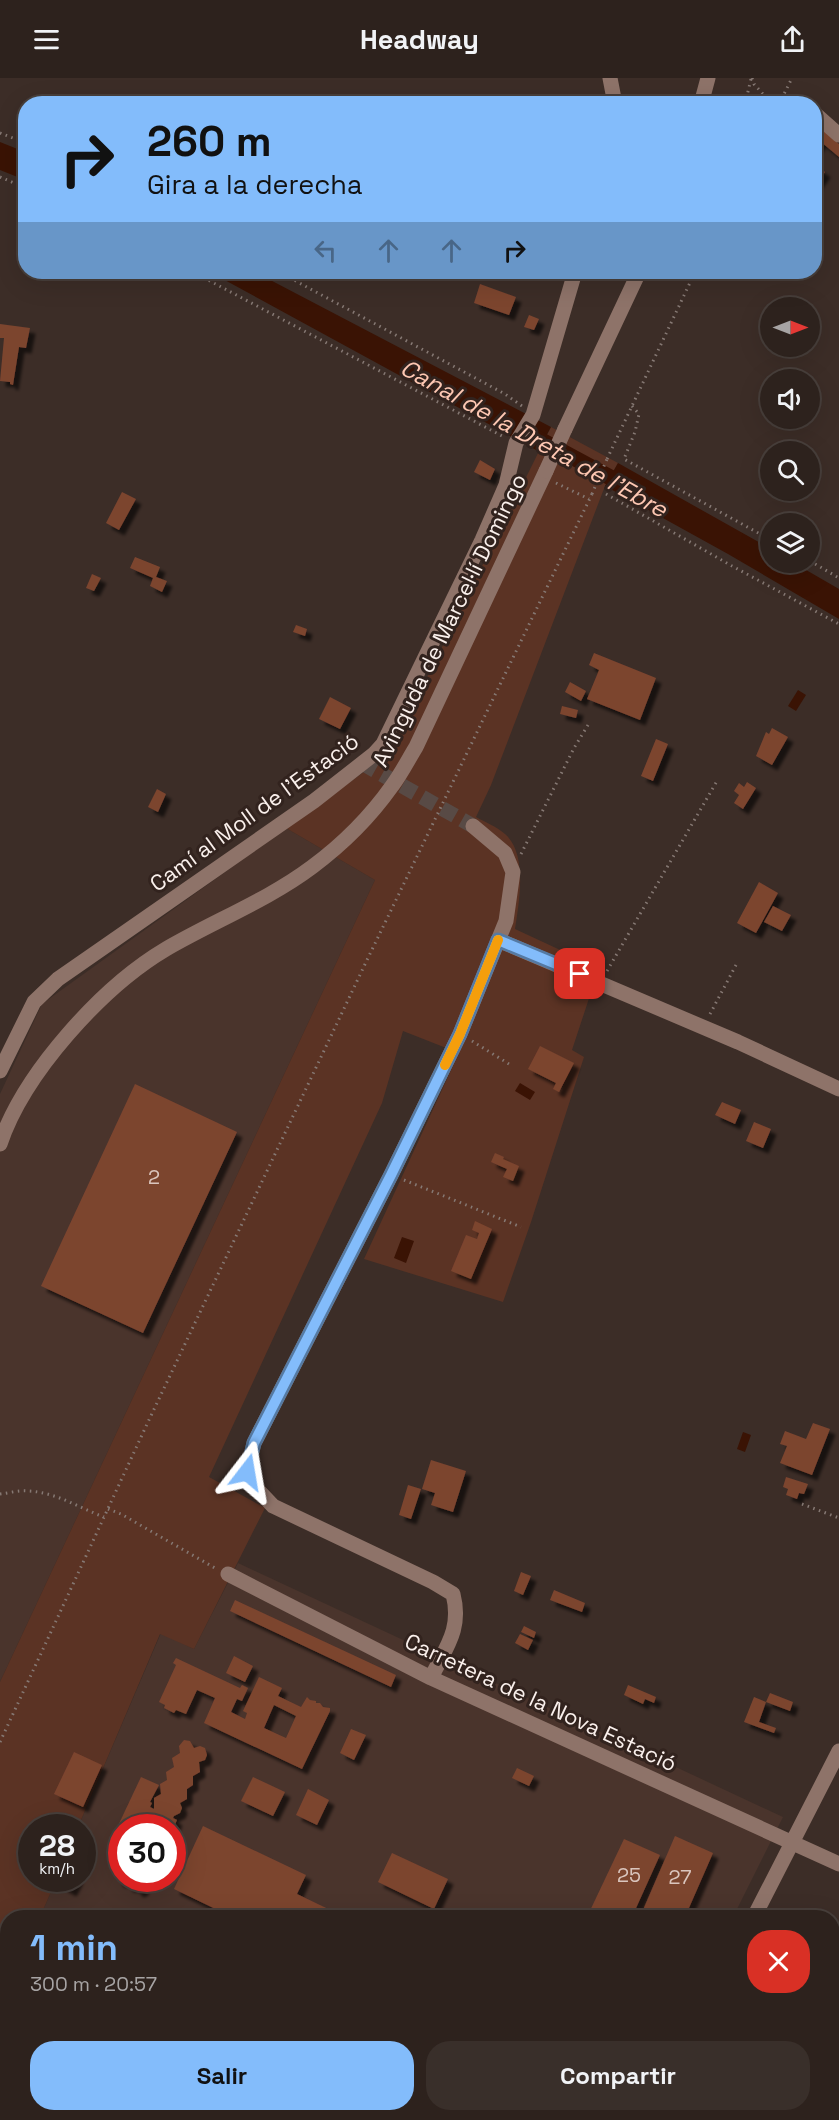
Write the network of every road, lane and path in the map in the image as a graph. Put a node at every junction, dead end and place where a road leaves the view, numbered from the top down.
1 (610, 78) edge
2 (708, 78) edge
3 (752, 78) edge
4 (792, 78) edge
5 (613, 96) edge
6 (703, 96) edge
7 (747, 96) edge
8 (765, 96) edge
9 (783, 96) edge
10 (822, 120) edge
11 (0, 133) edge
12 (839, 135) edge
13 (18, 139) edge
14 (0, 177) edge
15 (18, 185) edge
16 (206, 279) edge
17 (292, 279) edge
18 (573, 279) edge
19 (636, 279) edge
20 (691, 279) edge
21 (632, 406) junction
22 (533, 415) junction
23 (516, 443) junction
24 (544, 474) junction
25 (606, 494) dead end
26 (589, 499) junction
27 (760, 534) edge
28 (820, 567) edge
29 (839, 578) edge
30 (839, 624) edge
31 (588, 725) dead end
32 (717, 781) dead end
33 (474, 826) tunnel mouth
34 (513, 872) junction
35 (498, 940) junction
36 (736, 966) dead end
37 (600, 983) junction
38 (704, 1027) junction
39 (460, 1034) junction
40 (510, 1064) dead end
41 (0, 1071) edge
42 (839, 1089) edge
43 (0, 1144) edge
44 (391, 1175) junction
45 (521, 1227) dead end
46 (0, 1494) edge
47 (802, 1504) dead end
48 (108, 1509) junction
49 (104, 1517) junction
50 (839, 1518) edge
51 (228, 1574) joint
52 (431, 1678) junction
53 (0, 1742) edge
54 (839, 1751) edge
55 (794, 1843) junction
56 (839, 1864) edge
57 (758, 1910) edge

1 - 5 street
2 - 6 street
3 - 7 path
3 - 8 path
4 - 9 path
10 - 12 street
11 - 13 path
14 - 15 path
16 - 23 path
17 - 22 path
18 - 22 street, Camí al Moll de l'Estació
19 - 24 street, Avinguda de Marcel·lí Domingo, bridge
20 - 21 path
21 - 26 path, bridge
21 - 27 path
22 - 23 street, Camí al Moll de l'Estació
23 - 41 street, Camí al Moll de l'Estació
24 - 26 path
24 - 43 street, Avinguda de Marcel·lí Domingo
25 - 30 path
26 - 48 path
28 - 29 path
31 - 34 path
32 - 37 path
33 - 34 street
34 - 35 street
35 - 37 street
35 - 39 street
36 - 38 path
37 - 38 street
38 - 42 street
39 - 40 path
39 - 44 street
44 - 45 path
44 - 52 street
46 - 49 path
47 - 50 path
48 - 49 path
48 - 51 path
49 - 53 path
51 - 52 street, Carretera de la Nova Estació
52 - 55 street, Carretera de la Nova Estació
54 - 55 street
55 - 56 street, Carretera de la Nova Estació
55 - 57 street

